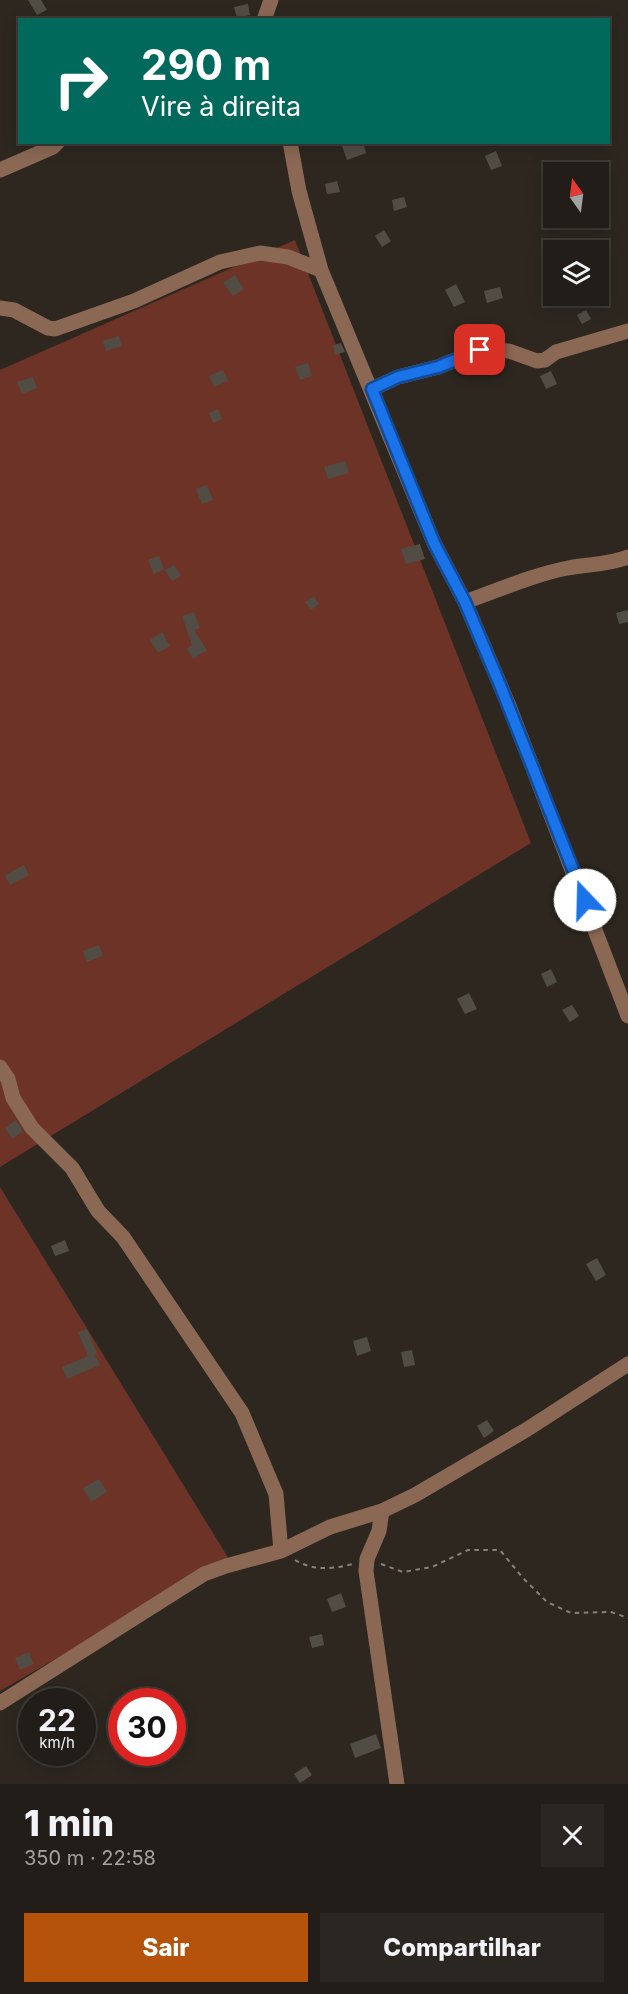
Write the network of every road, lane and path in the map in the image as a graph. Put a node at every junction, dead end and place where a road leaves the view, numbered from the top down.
1 (271, 0) edge
2 (265, 18) edge
3 (56, 144) edge
4 (290, 144) edge
5 (0, 170) edge
6 (321, 270) junction
7 (0, 308) edge
8 (628, 331) edge
9 (372, 389) junction
10 (628, 557) edge
11 (465, 602) junction
12 (628, 1016) edge
13 (0, 1067) edge
14 (628, 1364) edge
15 (382, 1511) junction
16 (281, 1551) junction
17 (367, 1559) junction
18 (628, 1618) edge
19 (0, 1703) edge
20 (397, 1784) edge

1 - 2 street
3 - 5 street
4 - 6 street
6 - 7 street
6 - 9 street
8 - 9 street
9 - 11 street
10 - 11 street
11 - 12 street
13 - 16 street
14 - 15 street
15 - 16 street
15 - 17 street
16 - 17 path
16 - 19 street
17 - 18 path
17 - 20 street

